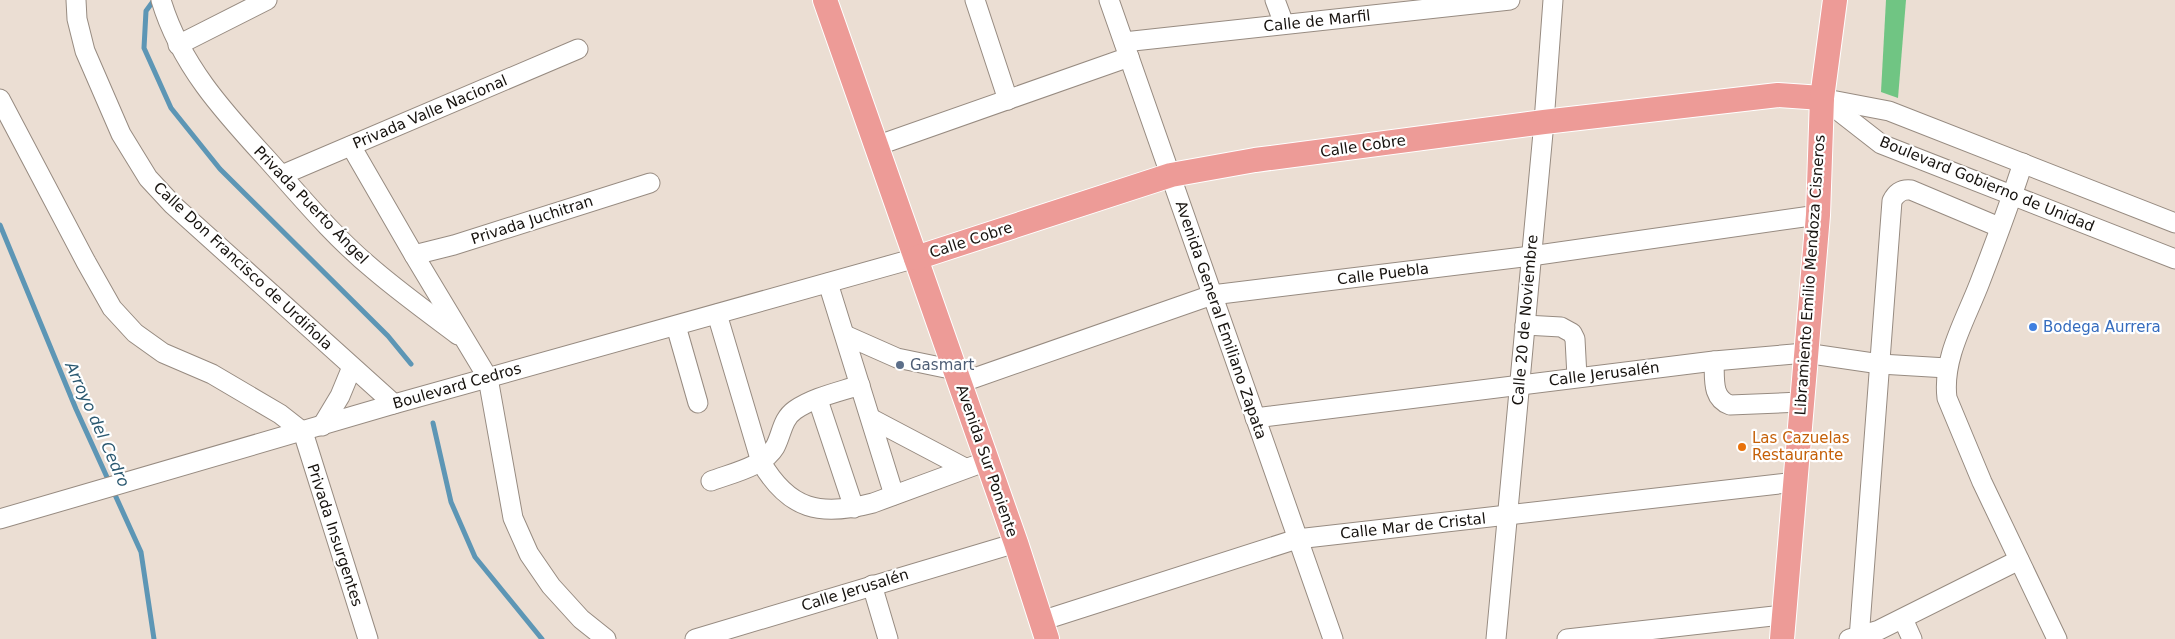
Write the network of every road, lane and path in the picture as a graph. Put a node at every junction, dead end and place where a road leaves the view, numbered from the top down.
1 (76, 0) edge
2 (161, 0) edge
3 (267, 0) edge
4 (825, 0) edge
5 (975, 0) edge
6 (1109, 0) edge
7 (1275, 0) edge
8 (1510, 0) edge
9 (1553, 0) edge
10 (1835, 0) edge
11 (1284, 24) junction
12 (178, 45) junction
13 (578, 49) dead end
14 (1127, 50) junction
15 (1822, 98) junction
16 (0, 99) edge
17 (1008, 100) junction
18 (1544, 122) junction
19 (351, 146) junction
20 (876, 146) junction
21 (2023, 163) junction
22 (282, 175) junction
23 (1171, 175) junction
24 (650, 183) dead end
25 (2013, 196) junction
26 (1818, 216) junction
27 (2175, 223) edge
28 (1999, 226) junction
29 (414, 255) junction
30 (1531, 256) junction
31 (916, 258) junction
32 (2175, 259) edge
33 (828, 283) junction
34 (1212, 295) junction
35 (717, 314) junction
36 (1525, 325) junction
37 (676, 326) junction
38 (844, 335) junction
39 (467, 342) junction
40 (1805, 353) junction
41 (1714, 361) junction
42 (1880, 364) junction
43 (352, 367) junction
44 (1947, 368) junction
45 (957, 377) junction
46 (1576, 377) junction
47 (488, 378) junction
48 (1519, 384) junction
49 (860, 385) junction
50 (818, 400) junction
51 (1801, 402) junction
52 (698, 403) dead end
53 (394, 404) junction
54 (1255, 418) junction
55 (872, 419) junction
56 (322, 426) junction
57 (302, 432) junction
58 (761, 462) junction
59 (976, 464) junction
60 (711, 481) dead end
61 (1796, 482) junction
62 (894, 494) junction
63 (854, 508) junction
64 (1506, 516) junction
65 (0, 519) edge
66 (1297, 539) junction
67 (1016, 543) junction
68 (2019, 560) junction
69 (872, 585) junction
70 (1782, 615) junction
71 (1903, 618) junction
72 (1044, 630) edge
73 (1880, 635) edge
74 (1856, 638) edge
75 (368, 639) edge
76 (606, 639) edge
77 (695, 639) edge
78 (888, 639) edge
79 (1333, 639) edge
80 (1496, 639) edge
81 (1567, 639) edge
82 (1782, 639) edge
83 (1912, 639) edge
84 (2057, 639) edge

1 - 43 street, Calle Don Francisco de Urdiñola
2 - 12 street, Privada Puerto Ángel
3 - 12 street
4 - 20 main road, Avenida Sur Poniente
5 - 17 street
6 - 14 street, Avenida General Emiliano Zapata
7 - 11 street
8 - 11 street, Calle de Marfil
9 - 18 street, Calle 20 de Noviembre
10 - 15 main road, Libramiento Emilio Mendoza Cisneros
11 - 14 street, Calle de Marfil
12 - 22 street, Privada Puerto Ángel
13 - 19 street, Privada Valle Nacional
14 - 17 street, Calle de Marfil
14 - 23 street, Avenida General Emiliano Zapata
15 - 18 main road, Calle Cobre
15 - 21 street, Boulevard Gobierno de Unidad
15 - 25 street, Boulevard Gobierno de Unidad
15 - 26 main road, Libramiento Emilio Mendoza Cisneros
16 - 57 street
17 - 20 street, Calle de Marfil
18 - 23 main road, Calle Cobre
18 - 30 street, Calle 20 de Noviembre
19 - 22 street, Privada Valle Nacional
19 - 29 street, Privada Puerto Ángel
20 - 31 main road, Avenida Sur Poniente
21 - 25 street
21 - 27 street, Boulevard Gobierno de Unidad
22 - 39 street, Privada Puerto Ángel
23 - 31 main road, Calle Cobre
23 - 34 street, Avenida General Emiliano Zapata
24 - 29 street, Privada Juchitran
25 - 28 street
25 - 32 street, Boulevard Gobierno de Unidad
26 - 30 street, Calle Puebla
26 - 40 main road, Libramiento Emilio Mendoza Cisneros
28 - 42 street
28 - 44 street
29 - 39 street, Privada Puerto Ángel
30 - 34 street, Calle Puebla
30 - 36 street, Calle 20 de Noviembre
31 - 33 street, Boulevard Cedros
31 - 45 main road, Avenida Sur Poniente
33 - 35 street, Boulevard Cedros
33 - 38 street
34 - 45 street, Calle Puebla
34 - 54 street, Avenida General Emiliano Zapata
35 - 37 street, Boulevard Cedros
35 - 58 street
36 - 46 street
36 - 48 street, Calle 20 de Noviembre
37 - 47 street, Boulevard Cedros
37 - 52 street
38 - 45 street
38 - 49 street
39 - 47 street, Privada Puerto Ángel
40 - 41 street, Calle Jerusalén
40 - 42 street, Calle Jerusalén
40 - 51 main road, Libramiento Emilio Mendoza Cisneros
41 - 46 street, Calle Jerusalén
41 - 51 street
42 - 44 street, Calle Jerusalén
42 - 74 street
43 - 53 street, Calle Don Francisco de Urdiñola
43 - 56 street
44 - 68 street
45 - 59 main road, Avenida Sur Poniente
46 - 48 street, Calle Jerusalén
47 - 53 street, Boulevard Cedros
47 - 76 street
48 - 54 street, Calle Jerusalén
48 - 64 street, Calle 20 de Noviembre
49 - 50 street
49 - 55 street
50 - 58 street
50 - 63 street
51 - 61 main road, Libramiento Emilio Mendoza Cisneros
53 - 56 street, Boulevard Cedros
54 - 66 street, Avenida General Emiliano Zapata
55 - 59 street
55 - 62 street
56 - 57 street, Boulevard Cedros
57 - 65 street, Boulevard Cedros
57 - 75 street, Privada Insurgentes
58 - 60 street
58 - 63 street
59 - 62 street
59 - 67 main road, Avenida Sur Poniente
61 - 64 street, Calle Mar de Cristal
61 - 70 main road, Libramiento Emilio Mendoza Cisneros
62 - 63 street
64 - 66 street, Calle Mar de Cristal
64 - 80 street, Calle 20 de Noviembre
66 - 72 street, Calle Mar de Cristal
66 - 79 street, Avenida General Emiliano Zapata
67 - 69 street, Calle Jerusalén
67 - 72 main road, Avenida Sur Poniente
68 - 71 street
68 - 84 street
69 - 77 street, Calle Jerusalén
69 - 78 street
70 - 81 street
70 - 82 main road, Libramiento Emilio Mendoza Cisneros
71 - 73 street
71 - 83 street
73 - 74 street

